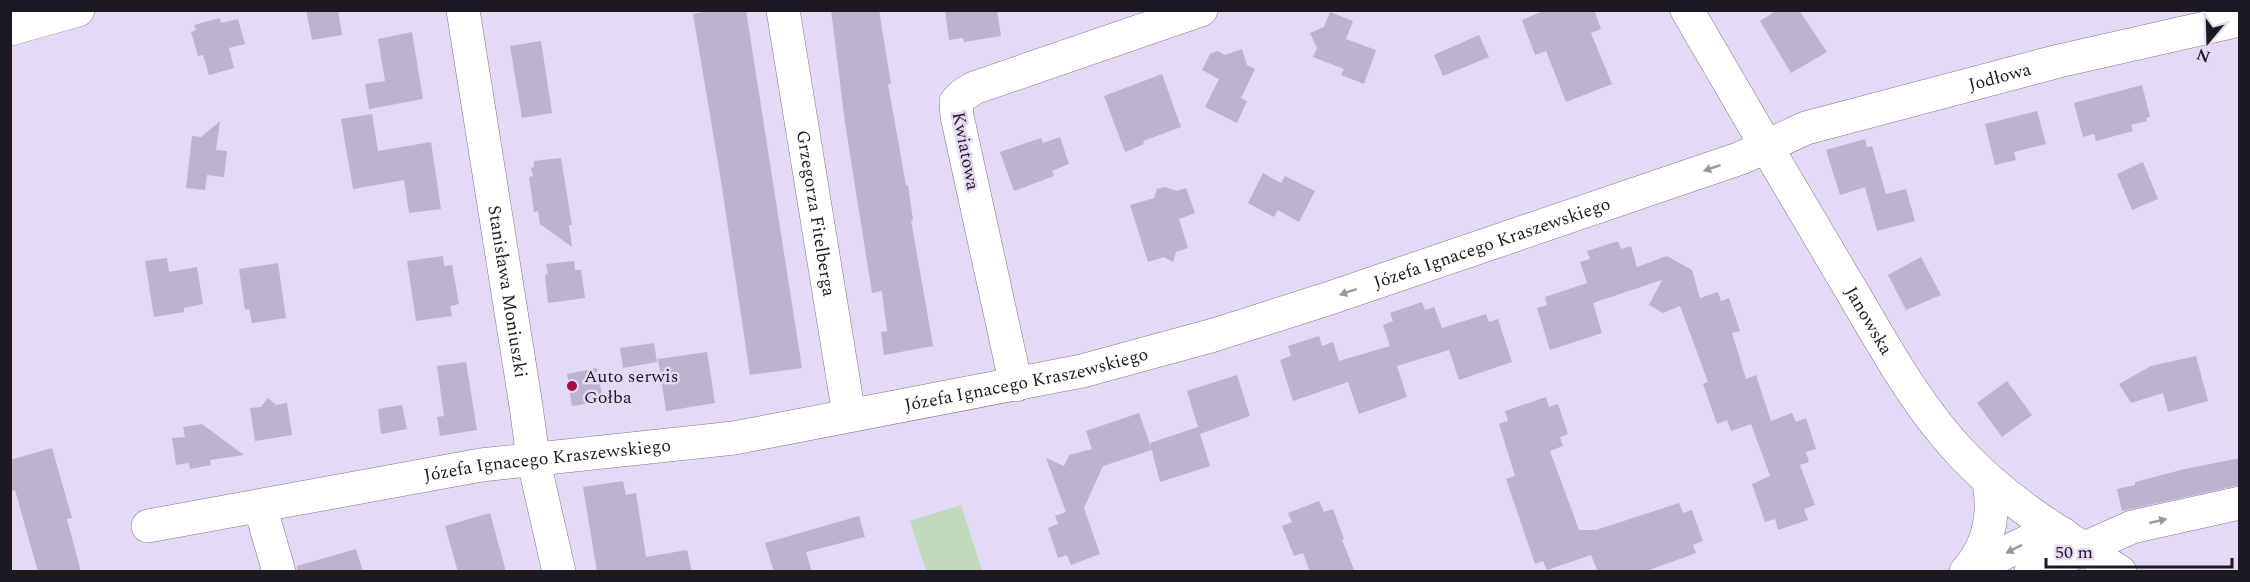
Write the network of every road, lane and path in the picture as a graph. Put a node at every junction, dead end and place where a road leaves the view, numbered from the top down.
1 (78, 10) edge
2 (463, 10) edge
3 (783, 10) edge
4 (1200, 10) edge
5 (1687, 10) edge
6 (2240, 20) edge
7 (10, 29) edge
8 (1766, 145) junction
9 (1016, 385) junction
10 (849, 415) junction
11 (532, 458) junction
12 (1989, 482) junction
13 (2240, 503) edge
14 (260, 506) junction
15 (148, 526) dead end
16 (2073, 541) junction
17 (1967, 571) edge
18 (279, 572) edge
19 (559, 572) edge
20 (2031, 572) edge
21 (2120, 572) edge

1 - 7 street
2 - 11 street, Stanisława Moniuszki
3 - 10 street, Grzegorza Fitelberga
4 - 9 street, Kwiatowa
5 - 8 street, Janowska
6 - 8 street, Jodłowa
8 -> 9 street, Józefa Ignacego Kraszewskiego
8 - 12 street, Janowska
9 - 10 street, Józefa Ignacego Kraszewskiego
10 - 11 street, Józefa Ignacego Kraszewskiego
11 - 14 street, Józefa Ignacego Kraszewskiego
11 - 19 street, Stanisława Moniuszki
12 - 16 street, Janowska
12 - 17 street
16 -> 13 street
14 - 15 street, Józefa Ignacego Kraszewskiego
14 - 18 street
16 -> 17 street
16 - 20 street
16 - 21 street, Janowska

